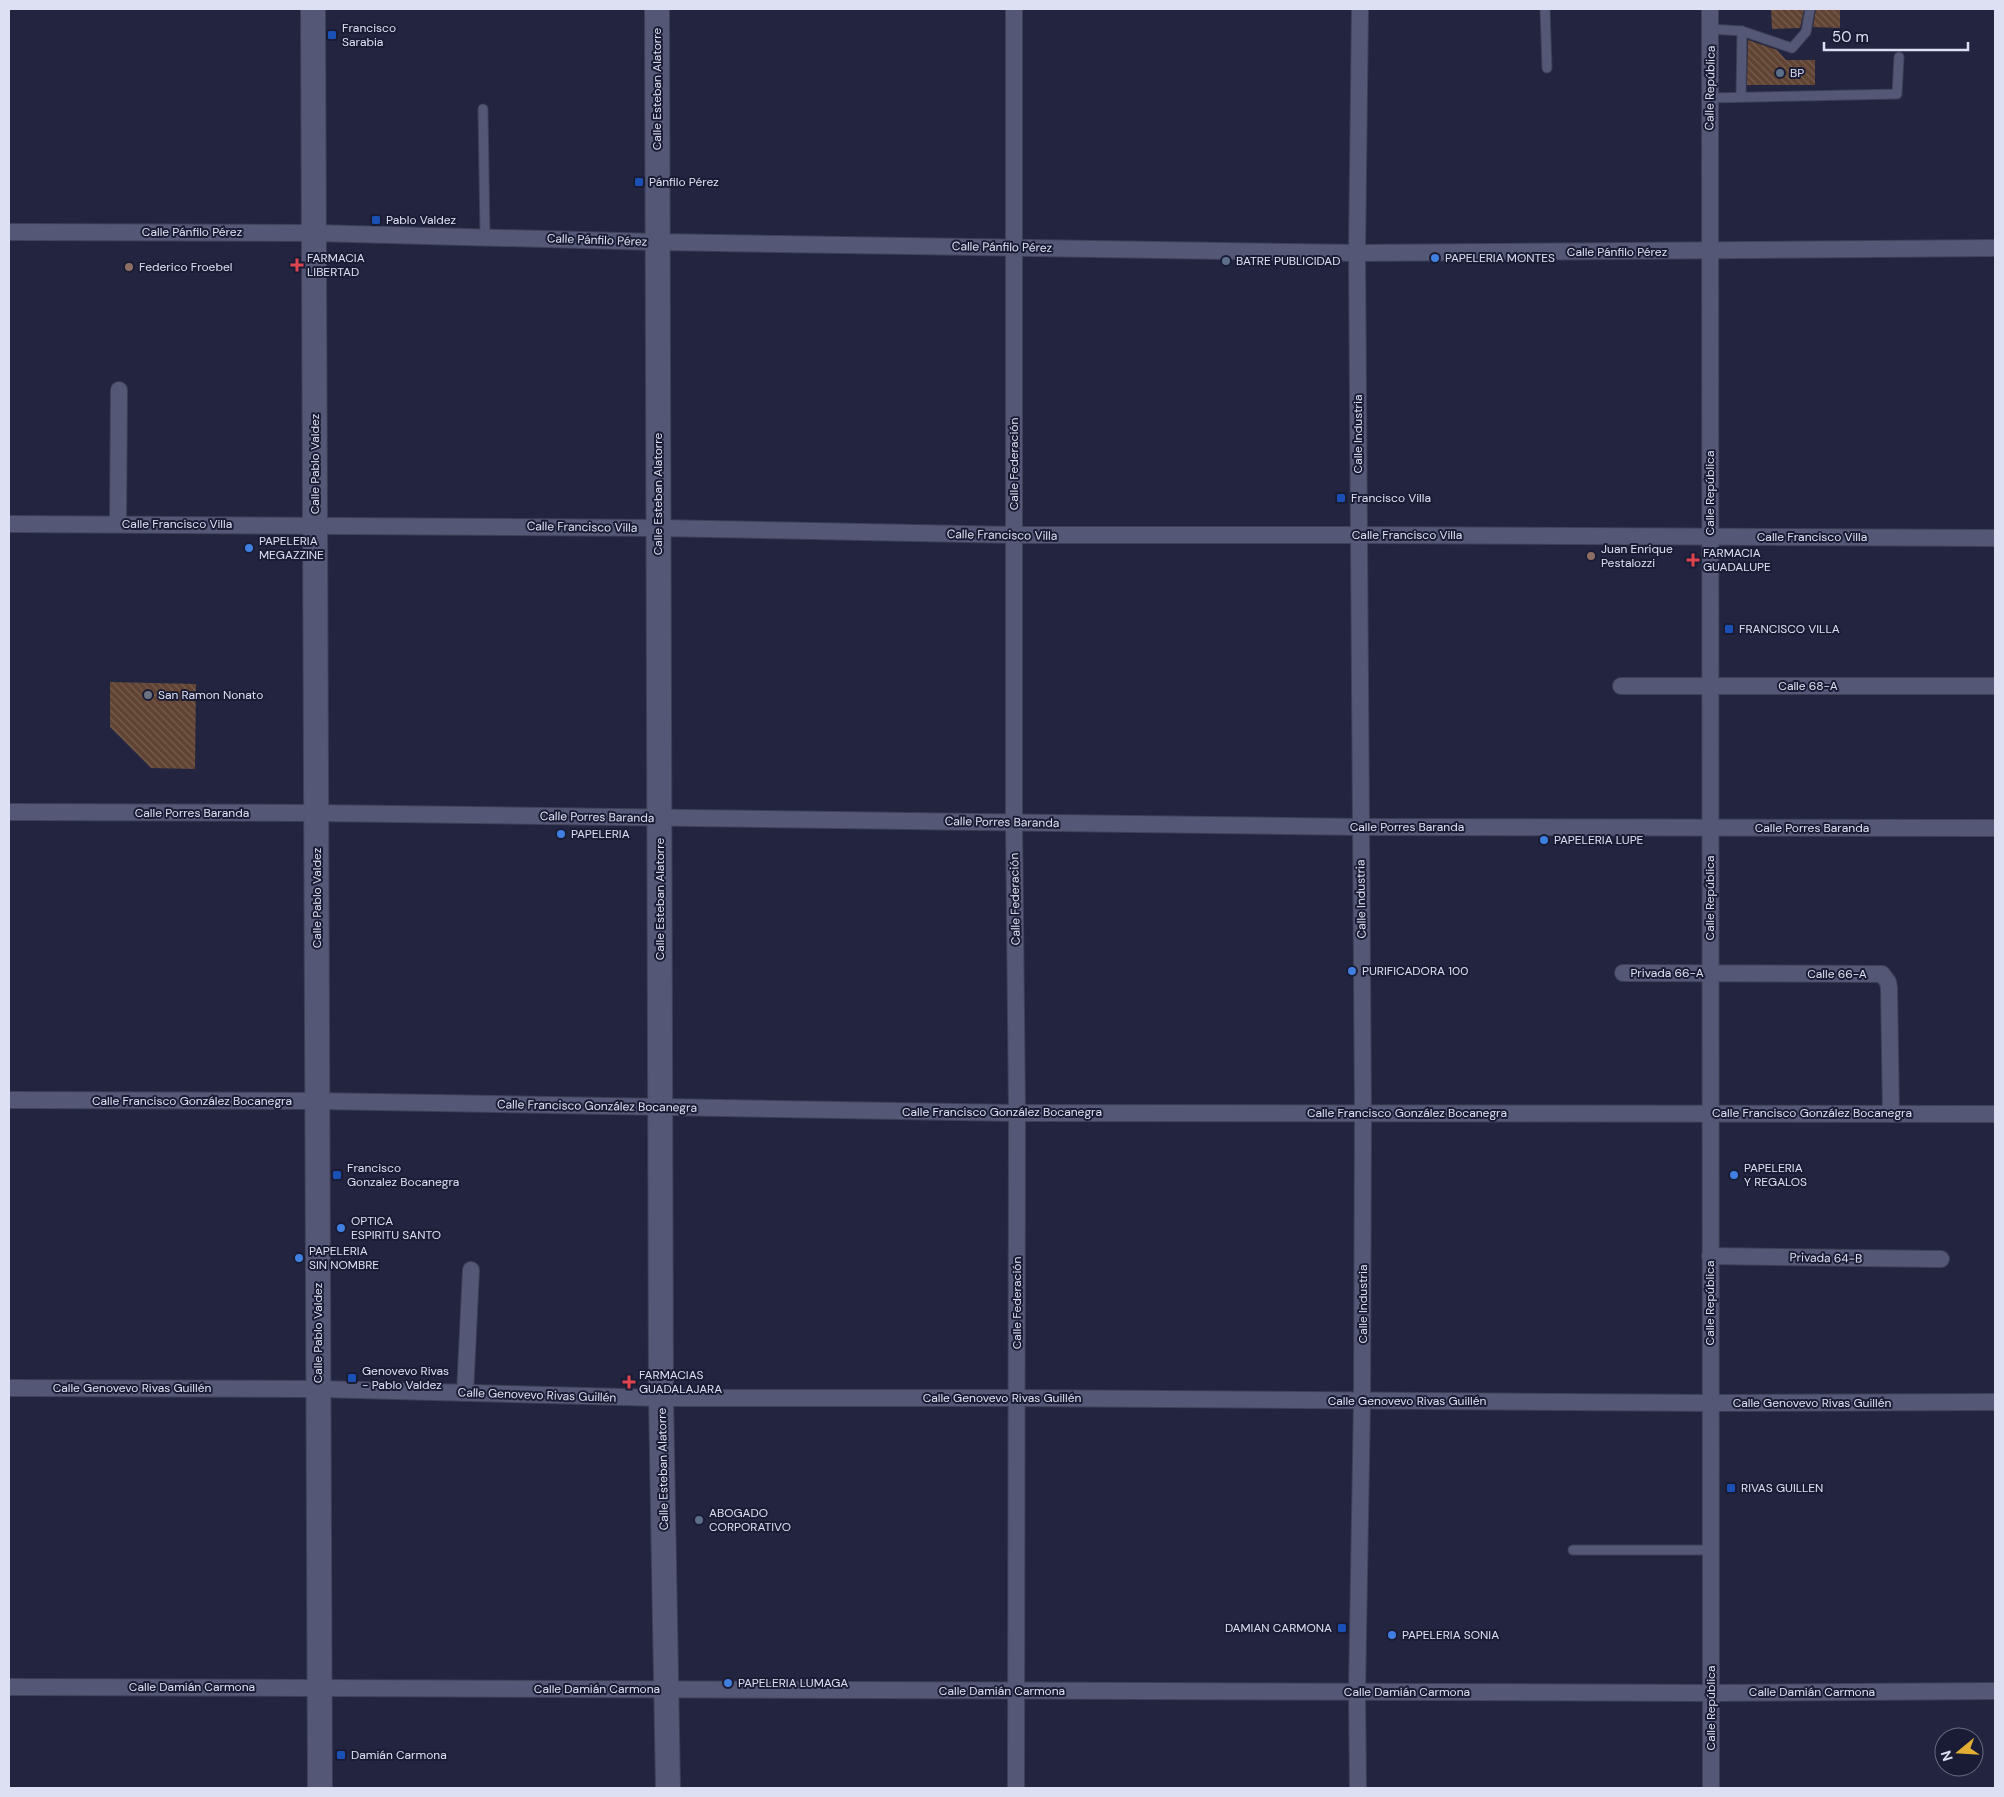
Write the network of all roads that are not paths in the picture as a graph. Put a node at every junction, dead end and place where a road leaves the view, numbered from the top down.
1 (313, 9) edge
2 (656, 9) edge
3 (1014, 9) edge
4 (1360, 9) edge
5 (1545, 9) edge
6 (1710, 9) edge
7 (1810, 9) edge
8 (1710, 29) junction
9 (1742, 30) junction
10 (1899, 57) dead end
11 (1547, 68) dead end
12 (1709, 98) junction
13 (1741, 98) junction
14 (484, 109) dead end
15 (9, 232) edge
16 (314, 233) junction
17 (485, 238) junction
18 (656, 242) junction
19 (1014, 247) junction
20 (1995, 248) edge
21 (1709, 252) junction
22 (1358, 253) junction
23 (119, 390) dead end
24 (9, 524) edge
25 (118, 524) junction
26 (315, 524) junction
27 (658, 528) junction
28 (1014, 535) junction
29 (1358, 535) junction
30 (1710, 537) junction
31 (1995, 538) edge
32 (1621, 686) dead end
33 (1710, 686) junction
34 (1995, 686) edge
35 (9, 812) edge
36 (316, 813) junction
37 (660, 818) junction
38 (1014, 822) junction
39 (1360, 827) junction
40 (1710, 828) junction
41 (1995, 828) edge
42 (1623, 973) dead end
43 (1710, 973) junction
44 (9, 1100) edge
45 (317, 1101) junction
46 (661, 1108) junction
47 (1017, 1112) junction
48 (1363, 1113) junction
49 (1710, 1113) junction
50 (1891, 1114) junction
51 (1995, 1114) edge
52 (1710, 1256) junction
53 (1942, 1258) dead end
54 (471, 1270) dead end
55 (9, 1388) edge
56 (319, 1389) junction
57 (466, 1393) junction
58 (661, 1398) junction
59 (1016, 1398) junction
60 (1362, 1401) junction
61 (1995, 1402) edge
62 (1710, 1403) junction
63 (1573, 1550) dead end
64 (1712, 1550) junction
65 (9, 1687) edge
66 (320, 1687) junction
67 (667, 1689) junction
68 (1016, 1691) junction
69 (1995, 1691) edge
70 (1357, 1692) junction
71 (1711, 1693) junction
72 (320, 1788) edge
73 (668, 1788) edge
74 (1016, 1788) edge
75 (1358, 1788) edge
76 (1711, 1788) edge

1 - 16 street, Calle Pablo Valdez
2 - 18 street, Calle Esteban Alatorre
3 - 19 street, Calle Federación
4 - 22 street, Calle Industria
5 - 11 lane
6 - 8 street, Calle República
7 - 9 lane
8 - 9 lane
8 - 12 street, Calle República
9 - 13 lane
10 - 13 lane
12 - 13 lane
12 - 21 street, Calle República
14 - 17 lane
15 - 16 street, Calle Pánfilo Pérez
16 - 17 street, Calle Pánfilo Pérez
16 - 26 street, Calle Pablo Valdez
17 - 18 street, Calle Pánfilo Pérez
18 - 19 street, Calle Pánfilo Pérez
18 - 27 street, Calle Esteban Alatorre
19 - 22 street, Calle Pánfilo Pérez
19 - 28 street, Calle Federación
20 - 21 street, Calle Pánfilo Pérez
21 - 22 street, Calle Pánfilo Pérez
21 - 30 street, Calle República
22 - 29 street, Calle Industria
23 - 25 street
24 - 25 street, Calle Francisco Villa
25 - 26 street, Calle Francisco Villa
26 - 27 street, Calle Francisco Villa
26 - 36 street, Calle Pablo Valdez
27 - 28 street, Calle Francisco Villa
27 - 37 street, Calle Esteban Alatorre
28 - 29 street, Calle Francisco Villa
28 - 38 street, Calle Federación
29 - 30 street, Calle Francisco Villa
29 - 39 street, Calle Industria
30 - 31 street, Calle Francisco Villa
30 - 33 street, Calle República
32 - 33 street, Calle 68-A
33 - 34 street, Calle 68-A
33 - 40 street, Calle República
35 - 36 street, Calle Porres Baranda
36 - 37 street, Calle Porres Baranda
36 - 45 street, Calle Pablo Valdez
37 - 38 street, Calle Porres Baranda
37 - 46 street, Calle Esteban Alatorre
38 - 39 street, Calle Porres Baranda
38 - 47 street, Calle Federación
39 - 40 street, Calle Porres Baranda
39 - 48 street, Calle Industria
40 - 41 street, Calle Porres Baranda
40 - 43 street, Calle República
42 - 43 street, Privada 66-A
43 - 49 street, Calle República
43 - 50 street, Calle 66-A
44 - 45 street, Calle Francisco González Bocanegra
45 - 46 street, Calle Francisco González Bocanegra
45 - 56 street, Calle Pablo Valdez
46 - 47 street, Calle Francisco González Bocanegra
46 - 58 street, Calle Esteban Alatorre
47 - 48 street, Calle Francisco González Bocanegra
47 - 59 street, Calle Federación
48 - 49 street, Calle Francisco González Bocanegra
48 - 60 street, Calle Industria
49 - 50 street, Calle Francisco González Bocanegra
49 - 52 street, Calle República
50 - 51 street, Calle Francisco González Bocanegra
52 - 53 street, Privada 64-B
52 - 62 street, Calle República
54 - 57 street
55 - 56 street, Calle Genovevo Rivas Guillén
56 - 57 street, Calle Genovevo Rivas Guillén
56 - 66 street, Calle Pablo Valdez
57 - 58 street, Calle Genovevo Rivas Guillén
58 - 59 street, Calle Genovevo Rivas Guillén
58 - 67 street, Calle Esteban Alatorre
59 - 60 street, Calle Genovevo Rivas Guillén
59 - 68 street, Calle Federación
60 - 62 street, Calle Genovevo Rivas Guillén
60 - 70 street, Calle Industria
61 - 62 street, Calle Genovevo Rivas Guillén
62 - 64 street, Calle República
63 - 64 lane
64 - 71 street, Calle República
65 - 66 street, Calle Damián Carmona
66 - 67 street, Calle Damián Carmona
66 - 72 street, Calle Pablo Valdez
67 - 68 street, Calle Damián Carmona
67 - 73 street, Calle Esteban Alatorre
68 - 70 street, Calle Damián Carmona
68 - 74 street, Calle Federación
69 - 71 street, Calle Damián Carmona
70 - 71 street, Calle Damián Carmona
70 - 75 street, Calle Industria
71 - 76 street, Calle República

